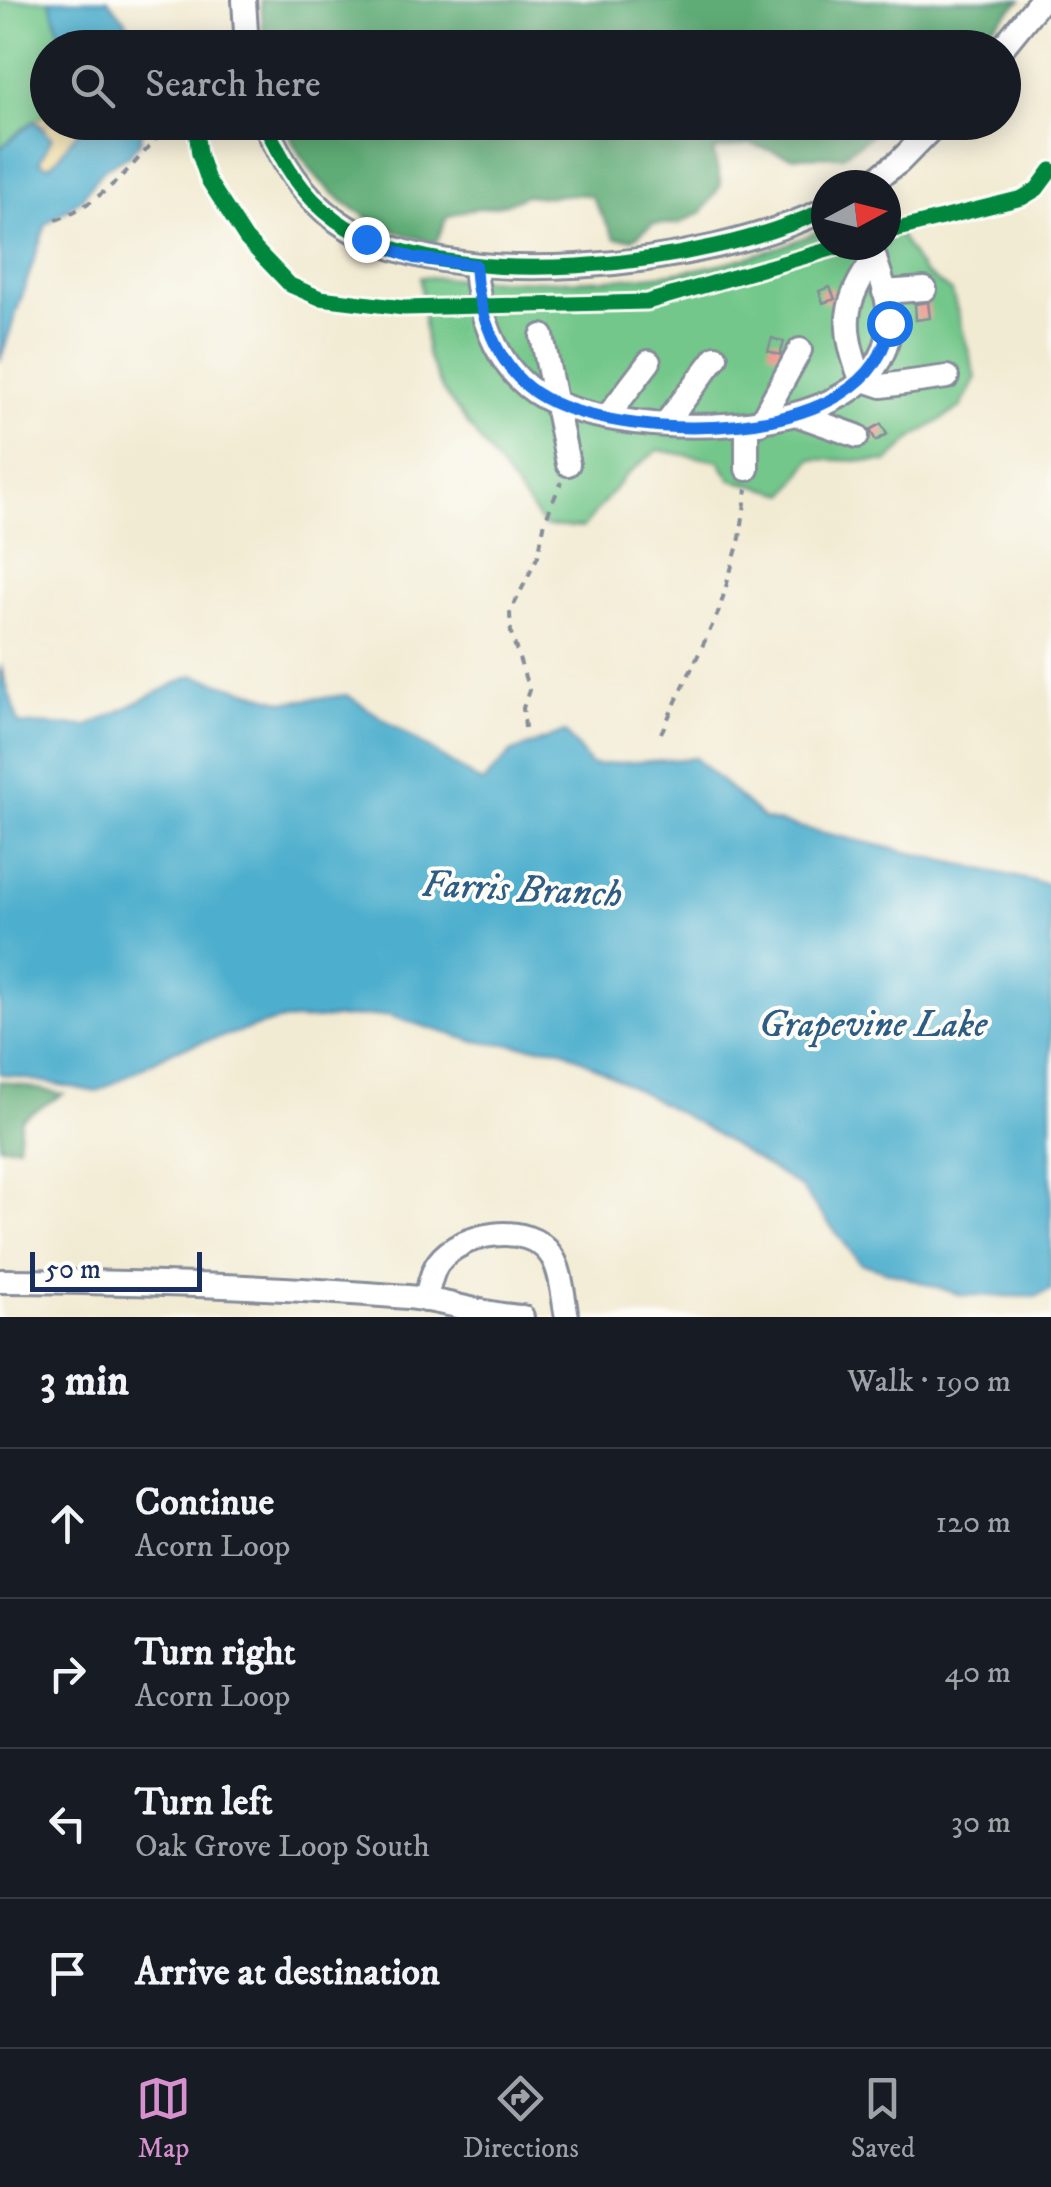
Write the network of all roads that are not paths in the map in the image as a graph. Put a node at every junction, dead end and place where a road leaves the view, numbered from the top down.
1 (244, 0) edge
2 (1041, 0) edge
3 (246, 30) edge
4 (1017, 30) edge
5 (274, 140) edge
6 (921, 140) edge
7 (889, 170) edge
8 (811, 214) edge
9 (868, 260) edge
10 (874, 260) edge
11 (475, 265) junction
12 (924, 289) dead end
13 (884, 292) junction
14 (542, 336) dead end
15 (800, 350) dead end
16 (716, 357) dead end
17 (649, 362) dead end
18 (946, 377) dead end
19 (862, 378) junction
20 (552, 401) junction
21 (798, 415) junction
22 (607, 417) junction
23 (666, 423) junction
24 (754, 423) junction
25 (857, 436) dead end
26 (568, 464) road end
27 (747, 469) road end
28 (0, 1281) edge
29 (425, 1300) junction
30 (490, 1316) edge
31 (522, 1317) edge
32 (567, 1317) edge

1 - 3 street
2 - 4 street
5 - 11 street
6 - 7 street
8 - 11 street
9 - 19 street
10 - 13 street
11 - 20 street
12 - 13 street
13 - 19 street
14 - 20 street
15 - 24 street
16 - 23 street
17 - 22 street
18 - 19 street
19 - 21 street
20 - 22 street
20 - 26 street
21 - 24 street
21 - 25 street
22 - 23 street
23 - 24 street
24 - 27 street
28 - 29 street
29 - 30 street
29 - 32 street
30 - 31 street

